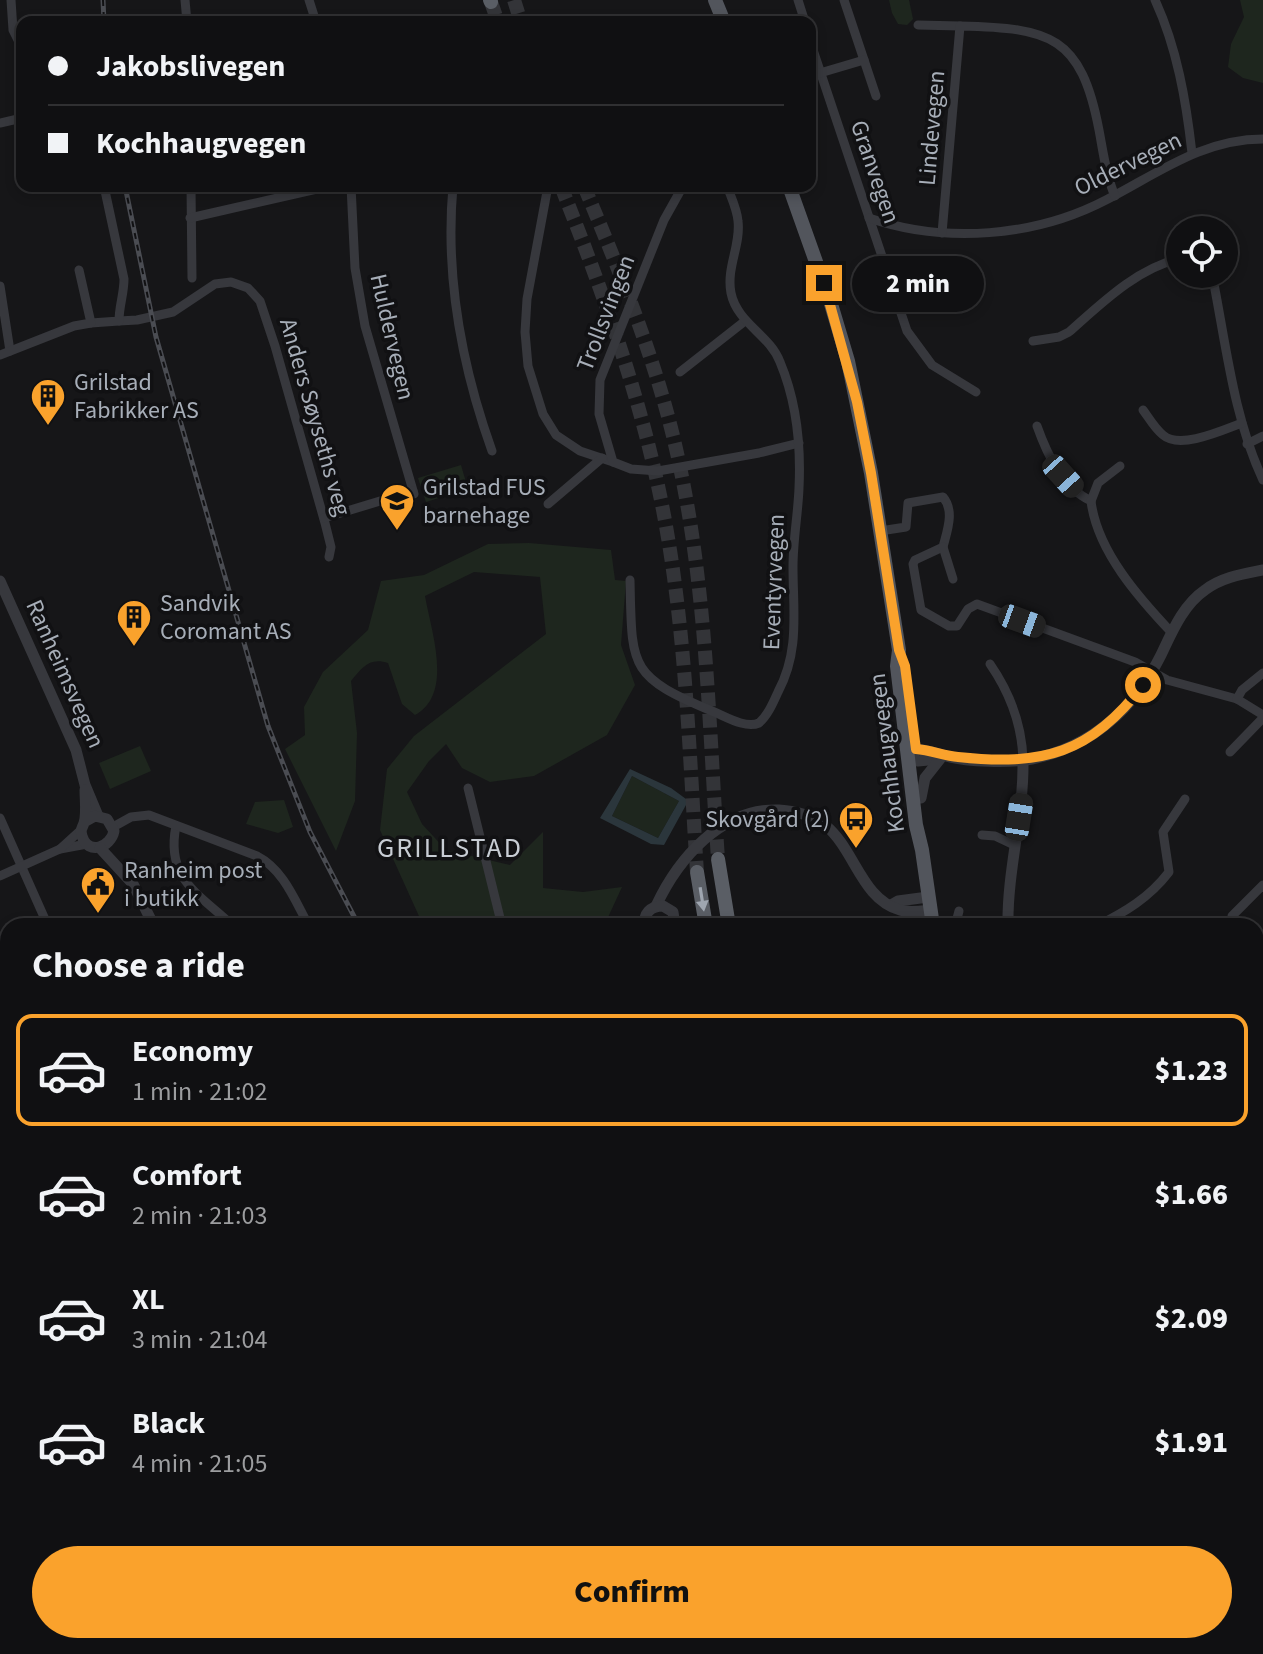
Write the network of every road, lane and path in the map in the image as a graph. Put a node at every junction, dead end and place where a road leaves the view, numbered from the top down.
1 (11, 0) edge
2 (844, 0) edge
3 (1155, 0) edge
4 (918, 25) dead end
5 (960, 26) junction
6 (16, 36) edge
7 (816, 60) edge
8 (864, 60) junction
9 (820, 73) junction
10 (876, 96) dead end
11 (1263, 139) edge
12 (1192, 153) junction
13 (105, 192) edge
14 (191, 192) edge
15 (304, 192) edge
16 (351, 192) edge
17 (452, 192) edge
18 (547, 192) edge
19 (680, 192) edge
20 (729, 192) edge
21 (791, 192) edge
22 (1115, 196) junction
23 (190, 218) junction
24 (869, 218) junction
25 (942, 233) junction
26 (1166, 262) edge
27 (79, 270) dead end
28 (192, 278) dead end
29 (0, 286) edge
30 (1215, 288) edge
31 (119, 321) junction
32 (745, 321) junction
33 (91, 323) junction
34 (1033, 341) dead end
35 (5, 353) edge
36 (680, 372) dead end
37 (976, 392) dead end
38 (1143, 410) dead end
39 (1242, 423) junction
40 (1037, 426) dead end
41 (1263, 436) edge
42 (799, 443) junction
43 (1247, 444) junction
44 (492, 451) dead end
45 (602, 458) junction
46 (613, 462) junction
47 (1120, 466) dead end
48 (1263, 480) edge
49 (1091, 501) junction
50 (548, 504) dead end
51 (324, 518) junction
52 (880, 531) junction
53 (943, 547) junction
54 (329, 557) dead end
55 (1263, 570) edge
56 (953, 579) dead end
57 (630, 580) dead end
58 (0, 581) edge
59 (1172, 633) junction
60 (990, 664) dead end
61 (1152, 672) junction
62 (1263, 673) edge
63 (1237, 699) junction
64 (1263, 717) edge
65 (1230, 752) dead end
66 (914, 755) junction
67 (941, 757) junction
68 (1023, 760) junction
69 (85, 785) junction
70 (468, 788) dead end
71 (921, 798) junction
72 (1185, 799) dead end
73 (98, 816) junction
74 (0, 818) edge
75 (84, 825) junction
76 (176, 826) junction
77 (113, 827) junction
78 (982, 835) dead end
79 (87, 844) junction
80 (105, 845) junction
81 (1014, 845) junction
82 (60, 849) junction
83 (922, 850) junction
84 (718, 859) tunnel mouth
85 (21, 866) junction
86 (697, 872) tunnel mouth
87 (0, 876) edge
88 (670, 881) junction
89 (1263, 885) edge
90 (930, 904) junction
91 (656, 906) junction
92 (671, 910) junction
93 (959, 911) dead end
94 (1232, 916) dead end
95 (44, 918) edge
96 (150, 918) edge
97 (223, 918) edge
98 (304, 918) edge
99 (500, 918) edge
100 (646, 918) edge
101 (675, 918) edge
102 (705, 918) edge
103 (728, 918) edge
104 (932, 918) edge
105 (957, 918) edge
106 (1008, 918) edge
107 (1113, 918) edge

1 - 6 street
2 - 8 street, Granvegen
3 - 12 street
4 - 5 street
5 - 22 street
5 - 25 street, Lindevegen
7 - 9 street, Granvegen
8 - 9 street
8 - 10 street, Granvegen
9 - 24 street, Granvegen
11 - 12 street, Oldervegen
12 - 22 street, Oldervegen
13 - 31 street
14 - 23 street
15 - 23 street
16 - 51 street, Huldervegen
17 - 44 street
18 - 45 street
19 - 46 street, Trollsvingen
20 - 32 street, Eventyrvegen
21 - 52 main road, Kochhaugvegen
22 - 25 street, Oldervegen
23 - 28 street
24 - 25 street, Oldervegen
24 - 37 street, Granvegen
26 - 34 street
27 - 33 street
29 - 35 street, Anders Søyseths veg
30 - 39 street
31 - 33 street, Anders Søyseths veg
31 - 51 street, Anders Søyseths veg
32 - 36 street
32 - 42 street, Eventyrvegen
33 - 35 street, Anders Søyseths veg
38 - 39 street
39 - 43 street
40 - 49 street
41 - 43 street
42 - 46 street
42 - 57 street, Eventyrvegen
43 - 48 street
45 - 46 street
45 - 50 street
47 - 49 street
49 - 59 street
51 - 54 street, Anders Søyseths veg
52 - 53 street
52 - 66 main road, Kochhaugvegen
53 - 56 street
53 - 61 street
55 - 59 street
58 - 69 street, Ranheimsvegen
59 - 61 street
60 - 68 street
61 - 63 street
61 - 68 street
62 - 63 street
63 - 64 street
64 - 65 street
66 - 67 street
66 - 71 main road, Kochhaugvegen
66 - 83 main road, Kochhaugvegen
67 - 68 street
67 - 71 street
68 - 81 street
69 - 73 street, Ranheimsvegen
69 - 75 street, Ranheimsvegen
70 - 99 street
71 - 83 main road, Kochhaugvegen
72 - 107 street
73 - 75 street
73 - 77 street
74 - 85 street
75 - 79 street
75 - 82 street
76 - 77 street
76 - 97 street
76 - 98 street
77 - 80 street
78 - 81 street
79 - 80 street
79 - 82 street
80 - 96 street
81 - 106 street
82 - 85 street
83 - 90 main road, Kochhaugvegen
84 - 103 highway
85 - 87 street
85 - 95 street
86 -> 102 highway
88 - 90 street
88 - 91 street
88 - 92 street
89 - 94 street
90 - 104 main road, Kochhaugvegen
91 - 92 street
91 - 100 street
92 - 101 street
93 - 105 street

